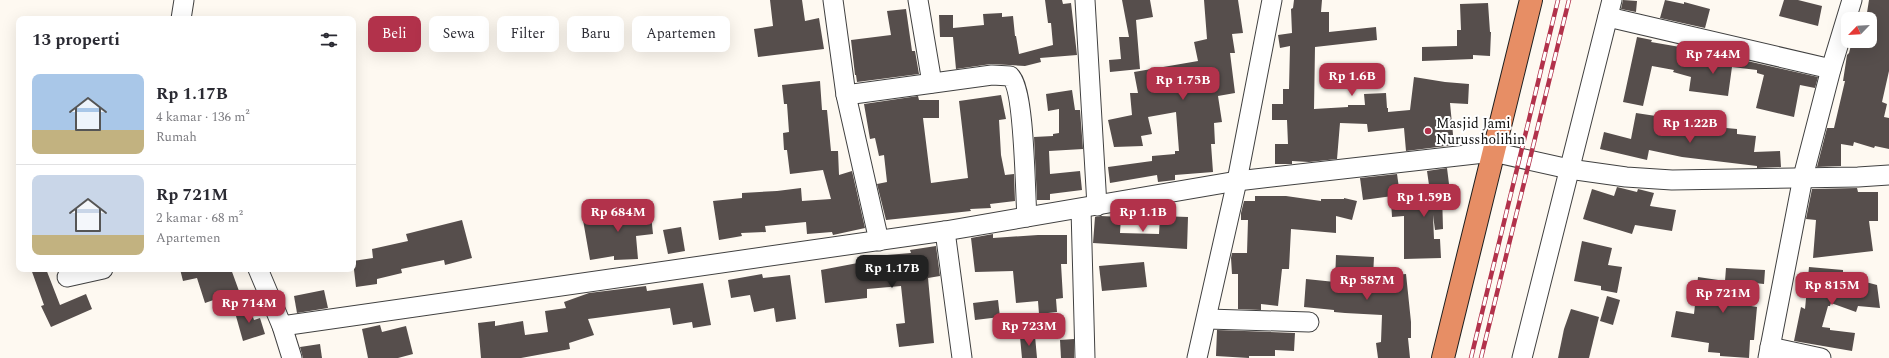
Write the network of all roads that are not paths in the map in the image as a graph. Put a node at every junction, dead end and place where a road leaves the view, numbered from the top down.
1 (184, 0) edge
2 (833, 0) edge
3 (918, 0) edge
4 (1085, 0) edge
5 (1272, 0) edge
6 (1531, 0) edge
7 (1852, 0) edge
8 (1610, 9) edge
9 (181, 16) edge
10 (1831, 69) junction
11 (932, 83) junction
12 (846, 96) junction
13 (1493, 152) junction
14 (1569, 169) junction
15 (1889, 175) edge
16 (1803, 177) junction
17 (1237, 181) junction
18 (1089, 207) junction
19 (1027, 217) junction
20 (945, 231) junction
21 (879, 241) junction
22 (89, 272) edge
23 (259, 272) edge
24 (67, 277) dead end
25 (1208, 319) junction
26 (1309, 322) dead end
27 (282, 326) junction
28 (1769, 353) edge
29 (292, 358) edge
30 (962, 358) edge
31 (1085, 358) edge
32 (1198, 358) edge
33 (1443, 358) edge
34 (1522, 358) edge
35 (1822, 358) edge

1 - 9 street
2 - 12 street
3 - 11 street
4 - 18 street
5 - 17 street
6 - 13 highway
7 - 10 street
8 - 10 street
8 - 14 street
10 - 16 street
11 - 12 street
11 - 19 street
12 - 21 street
13 - 14 street
13 - 17 street
13 - 33 highway
14 - 16 street
14 - 34 street
15 - 16 street
16 - 28 street
17 - 18 street
17 - 25 street
18 - 19 street
18 - 31 street
19 - 20 street
20 - 21 street
20 - 30 street
21 - 27 street
22 - 24 street
23 - 27 street
25 - 26 street
25 - 32 street
27 - 29 street
28 - 35 street

